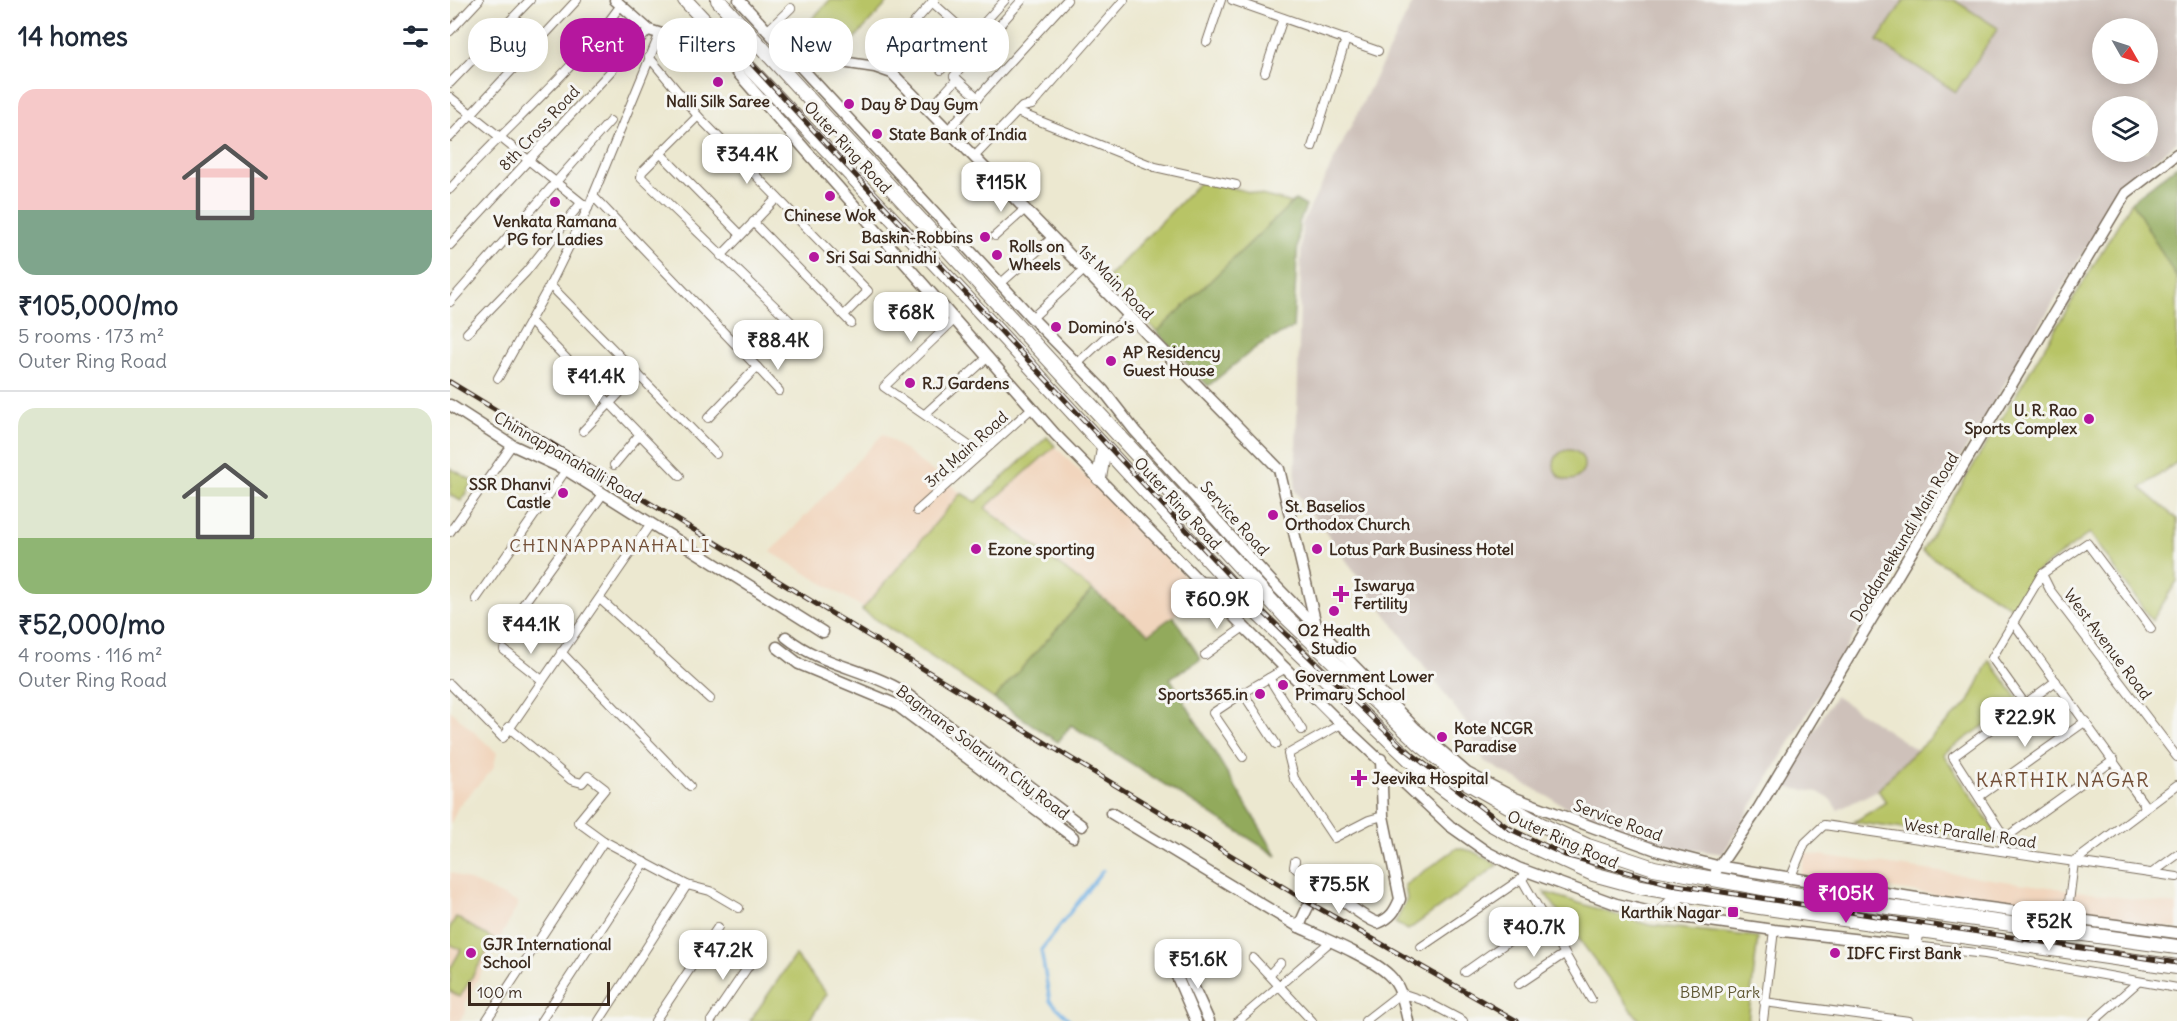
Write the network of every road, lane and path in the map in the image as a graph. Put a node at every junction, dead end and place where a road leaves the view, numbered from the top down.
1 (479, 0) edge
2 (530, 0) edge
3 (577, 0) edge
4 (685, 0) edge
5 (718, 0) edge
6 (738, 0) edge
7 (1005, 0) edge
8 (1022, 0) edge
9 (1067, 0) edge
10 (1124, 0) edge
11 (1221, 0) edge
12 (1232, 0) edge
13 (933, 1) edge
14 (618, 3) edge
15 (791, 8) dead end
16 (699, 18) edge
17 (918, 18) edge
18 (951, 18) edge
19 (988, 18) edge
20 (1283, 18) junction
21 (649, 30) junction
22 (450, 31) edge
23 (767, 31) junction
24 (657, 32) edge
25 (769, 34) edge
26 (1346, 39) junction
27 (657, 40) edge
28 (1207, 42) dead end
29 (769, 47) edge
30 (1378, 51) dead end
31 (649, 57) junction
32 (744, 72) edge
33 (748, 72) edge
34 (794, 72) edge
35 (795, 72) edge
36 (889, 72) edge
37 (1265, 72) dead end
38 (957, 79) junction
39 (450, 84) edge
40 (450, 97) edge
41 (978, 98) junction
42 (930, 109) junction
43 (1017, 112) junction
44 (471, 114) junction
45 (698, 116) junction
46 (610, 121) dead end
47 (948, 130) junction
48 (498, 136) junction
49 (450, 137) edge
50 (1312, 147) dead end
51 (660, 153) junction
52 (2177, 154) edge
53 (974, 157) junction
54 (528, 160) junction
55 (556, 183) junction
56 (1236, 185) dead end
57 (450, 189) edge
58 (593, 196) junction
59 (777, 198) junction
60 (584, 205) junction
61 (1024, 210) junction
62 (753, 222) junction
63 (741, 236) junction
64 (995, 236) dead end
65 (1051, 239) junction
66 (450, 245) edge
67 (721, 256) junction
68 (1083, 271) junction
69 (1000, 284) junction
70 (550, 285) junction
71 (450, 302) edge
72 (844, 315) junction
73 (1129, 315) junction
74 (1032, 318) junction
75 (955, 319) junction
76 (530, 321) junction
77 (852, 323) dead end
78 (467, 333) dead end
79 (818, 348) dead end
80 (988, 357) junction
81 (1078, 363) junction
82 (757, 367) junction
83 (638, 374) junction
84 (498, 378) dead end
85 (779, 391) dead end
86 (610, 403) junction
87 (450, 405) edge
88 (1032, 408) junction
89 (925, 414) junction
90 (708, 417) dead end
91 (583, 431) dead end
92 (640, 434) junction
93 (512, 445) junction
94 (1104, 449) junction
95 (716, 454) dead end
96 (981, 454) junction
97 (614, 465) dead end
98 (567, 470) junction
99 (680, 476) dead end
100 (1099, 478) junction
101 (603, 494) junction
102 (917, 511) dead end
103 (651, 523) junction
104 (450, 532) edge
105 (2042, 574) junction
106 (1201, 584) junction
107 (1232, 586) junction
108 (476, 599) dead end
109 (600, 599) junction
110 (2013, 622) junction
111 (509, 624) dead end
112 (1316, 626) junction
113 (1244, 627) junction
114 (2151, 628) dead end
115 (823, 632) dead end
116 (786, 637) dead end
117 (777, 647) dead end
118 (504, 650) dead end
119 (561, 652) junction
120 (1205, 655) dead end
121 (1286, 668) junction
122 (1269, 678) junction
123 (542, 680) junction
124 (2056, 681) junction
125 (450, 684) edge
126 (1243, 693) junction
127 (711, 699) dead end
128 (2025, 704) junction
129 (2086, 721) junction
130 (1341, 724) junction
131 (508, 728) junction
132 (1302, 730) dead end
133 (1275, 744) dead end
134 (1243, 757) dead end
135 (2177, 757) edge
136 (1381, 759) junction
137 (2114, 760) junction
138 (2177, 785) edge
139 (690, 786) dead end
140 (1980, 796) junction
141 (2146, 807) junction
142 (1111, 813) dead end
143 (1383, 816) junction
144 (1540, 824) junction
145 (1082, 826) dead end
146 (1747, 827) junction
147 (1073, 837) dead end
148 (2005, 838) junction
149 (604, 841) junction
150 (1530, 845) junction
151 (1600, 850) junction
152 (2002, 851) junction
153 (2177, 855) edge
154 (1295, 861) dead end
155 (645, 862) junction
156 (2074, 862) junction
157 (1718, 866) junction
158 (1737, 869) junction
159 (2152, 873) junction
160 (1593, 874) junction
161 (1526, 876) junction
162 (2177, 877) edge
163 (1790, 879) junction
164 (1713, 880) junction
165 (687, 885) junction
166 (1323, 891) junction
167 (1681, 894) junction
168 (739, 908) dead end
169 (1952, 909) junction
170 (1660, 914) junction
171 (1543, 917) junction
172 (2067, 918) junction
173 (718, 927) dead end
174 (1299, 927) junction
175 (1774, 930) junction
176 (1917, 930) junction
177 (2177, 933) edge
178 (1331, 941) junction
179 (1914, 946) junction
180 (1421, 947) dead end
181 (2177, 947) edge
182 (1564, 954) junction
183 (756, 955) dead end
184 (1253, 958) dead end
185 (1280, 963) dead end
186 (2177, 967) edge
187 (1465, 972) dead end
188 (1270, 974) junction
189 (2138, 982) junction
190 (1519, 984) dead end
191 (1280, 985) junction
192 (2177, 988) edge
193 (1401, 993) junction
194 (1591, 999) dead end
195 (1764, 1002) junction
196 (486, 1021) edge
197 (541, 1021) edge
198 (599, 1021) edge
199 (655, 1021) edge
200 (711, 1021) edge
201 (1196, 1021) edge
202 (1209, 1021) edge
203 (1238, 1021) edge
204 (1312, 1021) edge
205 (1365, 1021) edge
206 (1407, 1021) edge
207 (1463, 1021) edge
208 (1763, 1021) edge
209 (1909, 1021) edge
210 (2094, 1021) edge

1 - 22 street
2 - 39 street
3 - 44 street
4 - 16 highway, Outer Ring Road
5 - 29 highway, Outer Ring Road
6 - 23 street, Service Road
7 - 19 street
8 - 38 street
9 - 41 street
10 - 43 street
11 - 28 street
12 - 20 street
13 - 17 street
13 - 18 street
14 - 21 street
14 - 48 street
15 - 23 street
20 - 26 street
20 - 37 street
21 - 24 street
21 - 54 street, 8th Cross Road
23 - 25 street, Service Road
26 - 30 street
26 - 50 street
27 - 31 street
31 - 45 street
31 - 58 street
32 - 75 street
33 - 94 highway, Outer Ring Road
34 - 144 highway, Outer Ring Road
35 - 69 street, Service Road
36 - 42 street, 1st Main Road
38 - 41 street
38 - 42 street
40 - 44 street
41 - 47 street
42 - 47 street, 1st Main Road
43 - 53 street
43 - 56 street
44 - 48 street
44 - 49 street
45 - 51 street
45 - 59 street
46 - 55 street
47 - 53 street, 1st Main Road
48 - 54 street
48 - 57 street
51 - 63 street
51 - 67 street
52 - 146 street, Doddanekkundi Main Road
53 - 61 street, 1st Main Road
54 - 55 street
54 - 66 street, 8th Cross Road
55 - 60 street
55 - 71 street
58 - 60 street
58 - 82 street
59 - 62 street
59 - 72 street
60 - 70 street
60 - 78 street
61 - 64 street
61 - 65 street, 1st Main Road
62 - 63 street
62 - 72 street
63 - 67 street
65 - 68 street, 1st Main Road
65 - 69 street
67 - 79 street
68 - 73 street, 1st Main Road
68 - 74 street
69 - 74 street, Service Road
70 - 76 street
70 - 83 street
72 - 77 street
73 - 81 street
73 - 112 street, 1st Main Road
74 - 81 street, Service Road
75 - 80 street
75 - 89 street
76 - 84 street
76 - 86 street
80 - 88 street
80 - 89 street
81 - 112 street, Service Road
82 - 85 street
82 - 90 street
83 - 86 street
83 - 95 street
86 - 91 street
86 - 92 street
87 - 93 street, Chinnappanahalli Road
88 - 96 street, 3rd Main Road
88 - 100 street
89 - 96 street
92 - 97 street
92 - 99 street
93 - 98 street, Chinnappanahalli Road
93 - 104 street
94 - 100 highway
94 - 107 highway, Outer Ring Road
96 - 102 street, 3rd Main Road
98 - 101 street, Chinnappanahalli Road
98 - 108 street
100 - 106 street
101 - 103 street, Chinnappanahalli Road
101 - 111 street
103 - 109 street
103 - 115 street, Chinnappanahalli Road
105 - 110 street
105 - 114 street
105 - 135 street, West Avenue Road
106 - 107 highway
106 - 113 street
107 - 150 highway, Outer Ring Road
109 - 119 street
109 - 127 street
110 - 124 street
110 - 128 street
112 - 157 street, Service Road
113 - 120 street
113 - 121 street
116 - 145 street, Bagmane Solarium City Road
117 - 147 street, Bagmane Solarium City Road
118 - 123 street
119 - 123 street
119 - 139 street
121 - 122 street
121 - 130 street
122 - 126 street
122 - 132 street
123 - 131 street
124 - 128 street
124 - 129 street
125 - 131 street
126 - 133 street
126 - 134 street
128 - 140 street
129 - 137 street
129 - 140 street
130 - 136 street
130 - 143 street
131 - 149 street
136 - 143 street
136 - 161 street
137 - 141 street
137 - 148 street
138 - 141 street
140 - 148 street
141 - 156 street
142 - 174 street
143 - 166 street
144 - 150 highway
144 - 151 highway, Outer Ring Road
146 - 157 street, Doddanekkundi Main Road
146 - 158 street, Doddanekkundi Main Road
148 - 152 street
149 - 155 street
149 - 196 street
150 - 160 highway, Outer Ring Road
151 - 160 highway
151 - 164 highway, Outer Ring Road
152 - 156 street, West Parallel Road
152 - 163 street, West Parallel Road
153 - 159 street
154 - 166 street
155 - 165 street
155 - 197 street
156 - 159 street, West Parallel Road
156 - 172 street
157 - 158 street, Service Road
157 - 164 street, Doddanekkundi Main Road
158 - 163 street, Service Road
159 - 162 street, West Parallel Road
160 - 167 highway, Outer Ring Road
161 - 170 street
161 - 171 street
161 - 180 street
163 - 169 street, Service Road
164 - 169 highway, Outer Ring Road
165 - 168 street
165 - 198 street
166 - 174 street
167 - 170 highway
167 - 176 highway, Outer Ring Road
169 - 172 street, Service Road
169 - 181 highway, Outer Ring Road
170 - 175 street
171 - 182 street
171 - 187 street
172 - 177 street, Service Road
173 - 199 street
174 - 178 street
175 - 179 street
175 - 195 street
176 - 179 highway
176 - 186 highway, Outer Ring Road
178 - 191 street
178 - 193 street
179 - 189 street
182 - 190 street
182 - 194 street
183 - 200 street
184 - 188 street
185 - 188 street
188 - 191 street
189 - 192 street
189 - 210 street
191 - 203 street
191 - 204 street
193 - 205 street
193 - 206 street
193 - 207 street
195 - 208 street
195 - 209 street
201 - 202 street

